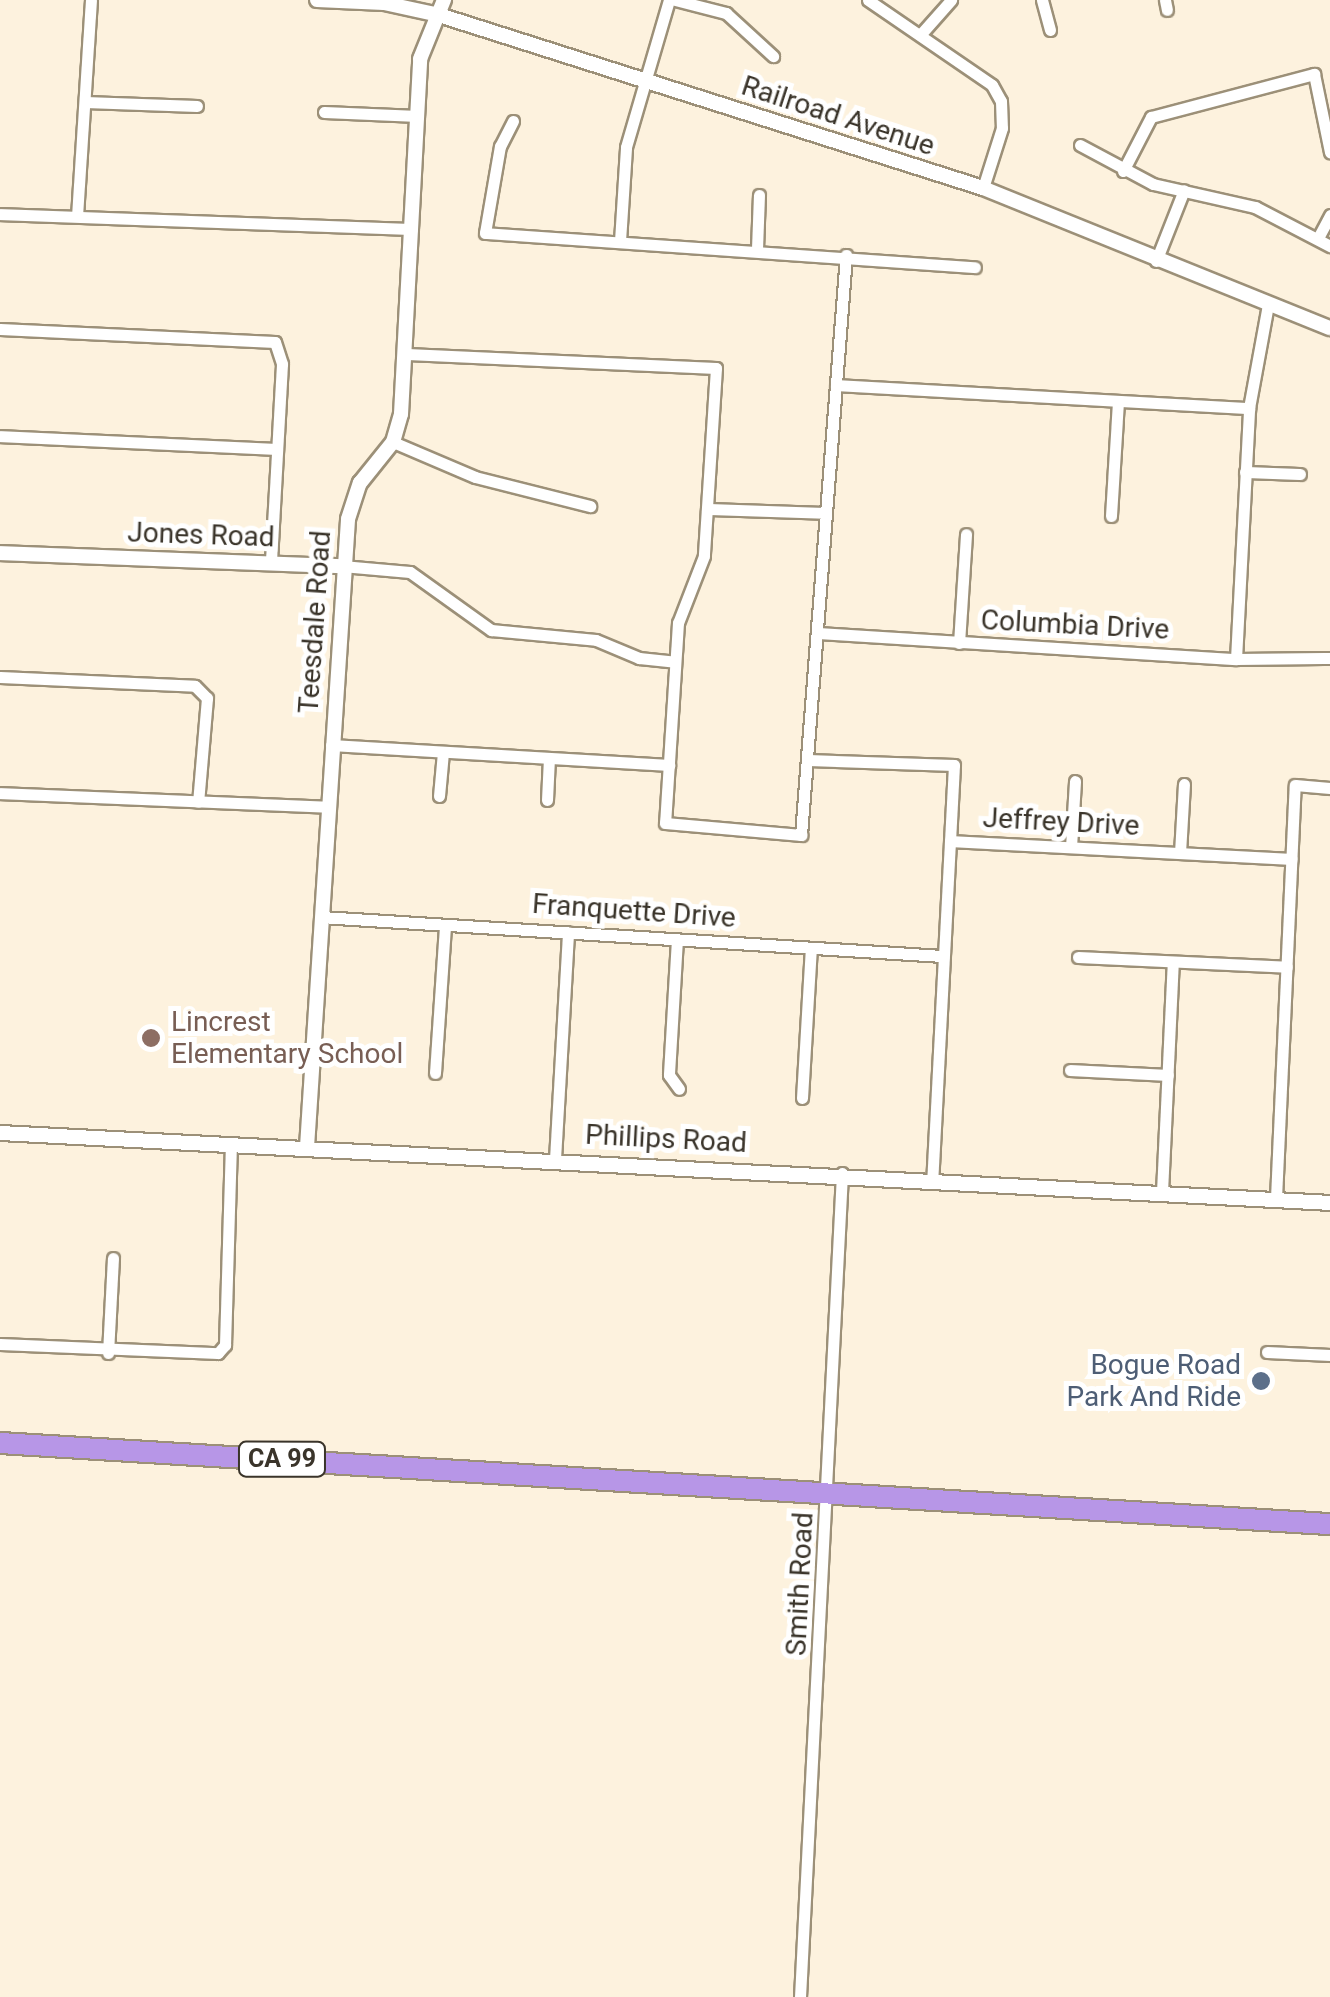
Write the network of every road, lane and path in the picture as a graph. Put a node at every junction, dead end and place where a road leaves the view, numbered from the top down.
1 (90, 0) edge
2 (316, 0) edge
3 (672, 0) edge
4 (868, 0) edge
5 (951, 0) edge
6 (1042, 0) edge
7 (724, 6) edge
8 (442, 8) edge
9 (1050, 30) dead end
10 (920, 35) junction
11 (772, 56) dead end
12 (645, 82) junction
13 (84, 102) junction
14 (196, 106) dead end
15 (324, 112) dead end
16 (418, 116) junction
17 (512, 120) dead end
18 (1080, 145) dead end
19 (1330, 152) edge
20 (1123, 170) junction
21 (983, 188) junction
22 (1184, 190) junction
23 (759, 195) dead end
24 (0, 214) edge
25 (1330, 215) edge
26 (77, 216) junction
27 (412, 229) junction
28 (620, 241) junction
29 (1324, 242) edge
30 (757, 249) junction
31 (846, 255) junction
32 (1156, 262) junction
33 (975, 268) dead end
34 (1268, 304) junction
35 (1330, 328) edge
36 (0, 329) edge
37 (407, 354) junction
38 (836, 385) junction
39 (1118, 402) junction
40 (1249, 408) junction
41 (0, 436) edge
42 (393, 442) junction
43 (277, 448) junction
44 (1246, 472) junction
45 (1300, 474) dead end
46 (590, 506) dead end
47 (707, 509) junction
48 (826, 513) junction
49 (1110, 516) dead end
50 (966, 534) dead end
51 (0, 553) edge
52 (271, 562) junction
53 (342, 566) junction
54 (818, 633) junction
55 (959, 643) junction
56 (1330, 658) edge
57 (1236, 659) junction
58 (675, 662) junction
59 (0, 677) edge
60 (331, 746) junction
61 (443, 752) junction
62 (549, 758) junction
63 (808, 760) junction
64 (668, 765) junction
65 (1076, 781) dead end
66 (1184, 784) dead end
67 (1330, 788) edge
68 (0, 793) edge
69 (439, 796) dead end
70 (547, 800) dead end
71 (198, 802) junction
72 (328, 807) junction
73 (950, 841) junction
74 (1071, 847) junction
75 (1180, 853) junction
76 (1292, 858) junction
77 (321, 917) junction
78 (445, 925) junction
79 (568, 932) junction
80 (677, 939) junction
81 (811, 948) junction
82 (944, 956) junction
83 (1078, 956) dead end
84 (1173, 962) junction
85 (1286, 968) junction
86 (1070, 1070) dead end
87 (435, 1074) dead end
88 (1168, 1075) junction
89 (678, 1089) dead end
90 (802, 1098) dead end
91 (0, 1133) edge
92 (231, 1143) junction
93 (307, 1147) junction
94 (554, 1159) junction
95 (842, 1173) junction
96 (932, 1178) junction
97 (1162, 1192) junction
98 (1276, 1198) junction
99 (1330, 1203) edge
100 (113, 1258) dead end
101 (0, 1344) edge
102 (1267, 1352) dead end
103 (108, 1353) junction
104 (1330, 1355) edge
105 (0, 1443) edge
106 (830, 1490) junction
107 (1330, 1524) edge
108 (800, 1997) edge

1 - 13 street
2 - 8 street, Railroad Avenue
3 - 7 street
3 - 12 street
4 - 10 street
5 - 10 street
6 - 9 street
7 - 11 street
8 - 12 street, Railroad Avenue
8 - 16 street, Teesdale Road
10 - 21 street
12 - 21 street, Railroad Avenue
12 - 28 street
13 - 14 street
13 - 26 street
15 - 16 street
16 - 27 street, Teesdale Road
17 - 28 street
18 - 20 street
19 - 20 street
20 - 22 street
21 - 32 street, Railroad Avenue
22 - 29 street
22 - 32 street
23 - 30 street
24 - 26 street
25 - 29 street
26 - 27 street
27 - 37 street, Teesdale Road
28 - 30 street
30 - 31 street
31 - 33 street
31 - 38 street
32 - 34 street, Railroad Avenue
34 - 35 street, Railroad Avenue
34 - 40 street
36 - 43 street
37 - 42 street, Teesdale Road
37 - 47 street
38 - 39 street
38 - 48 street
39 - 40 street
39 - 49 street
40 - 44 street
41 - 43 street
42 - 46 street
42 - 53 street, Teesdale Road
43 - 52 street
44 - 45 street
44 - 57 street
47 - 48 street
47 - 58 street
48 - 54 street
50 - 55 street
51 - 52 street, Jones Road
52 - 53 street, Jones Road
53 - 58 street, Jones Road
53 - 60 street, Teesdale Road
54 - 55 street, Columbia Drive
54 - 63 street
55 - 57 street, Columbia Drive
56 - 57 street, Columbia Drive
58 - 64 street
59 - 71 street
60 - 61 street
60 - 72 street, Teesdale Road
61 - 62 street
61 - 69 street
62 - 64 street
62 - 70 street
63 - 64 street
63 - 73 street, Jeffrey Drive
65 - 74 street
66 - 75 street
67 - 76 street
68 - 71 street
71 - 72 street
72 - 77 street, Teesdale Road
73 - 74 street, Jeffrey Drive
73 - 82 street
74 - 75 street, Jeffrey Drive
75 - 76 street, Jeffrey Drive
76 - 85 street
77 - 78 street, Franquette Drive
77 - 93 street, Teesdale Road
78 - 79 street, Franquette Drive
78 - 87 street
79 - 80 street, Franquette Drive
79 - 94 street
80 - 81 street, Franquette Drive
80 - 89 street
81 - 82 street, Franquette Drive
81 - 90 street
82 - 96 street
83 - 84 street
84 - 85 street
84 - 88 street
85 - 98 street
86 - 88 street
88 - 97 street
91 - 92 street, Phillips Road
92 - 93 street, Phillips Road
92 - 103 street
93 - 94 street, Phillips Road
94 - 95 street, Phillips Road
95 - 96 street, Phillips Road
95 - 106 street, Smith Road
96 - 97 street, Phillips Road
97 - 98 street, Phillips Road
98 - 99 street, Phillips Road
100 - 103 street
101 - 103 street
102 - 104 street
105 - 106 highway, CA 99
106 - 107 highway, CA 99
106 - 108 street, Smith Road

